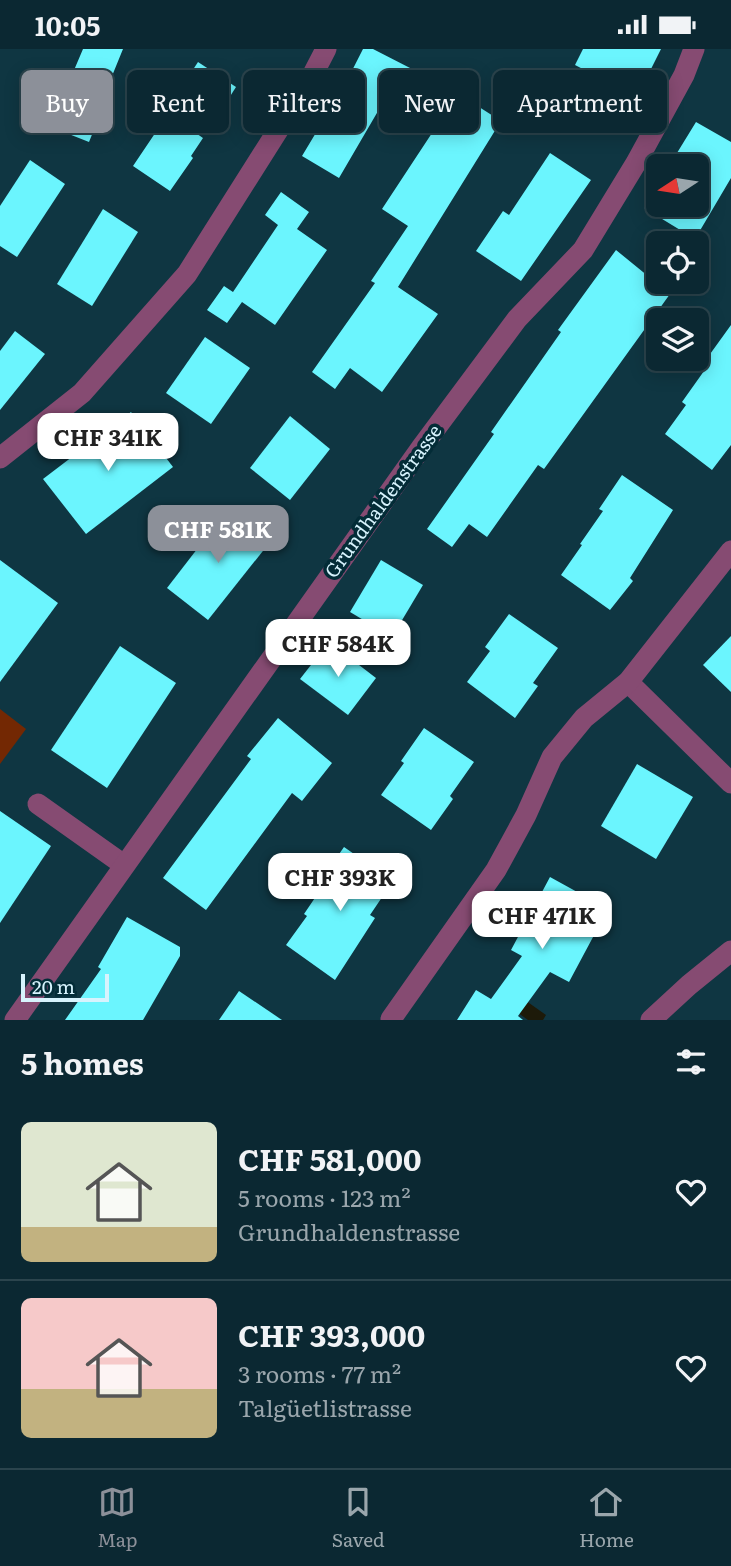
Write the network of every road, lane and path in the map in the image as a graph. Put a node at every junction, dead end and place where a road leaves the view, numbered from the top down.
1 (326, 49) edge
2 (694, 49) edge
3 (0, 458) edge
4 (731, 551) edge
5 (628, 682) junction
6 (731, 783) edge
7 (38, 804) dead end
8 (124, 865) junction
9 (731, 951) edge
10 (391, 1019) edge
11 (15, 1020) edge
12 (651, 1020) edge

1 - 3 street
2 - 8 street, Grundhaldenstrasse
4 - 5 street
5 - 6 street
5 - 10 street
7 - 8 street
8 - 11 street, Grundhaldenstrasse
9 - 12 street

